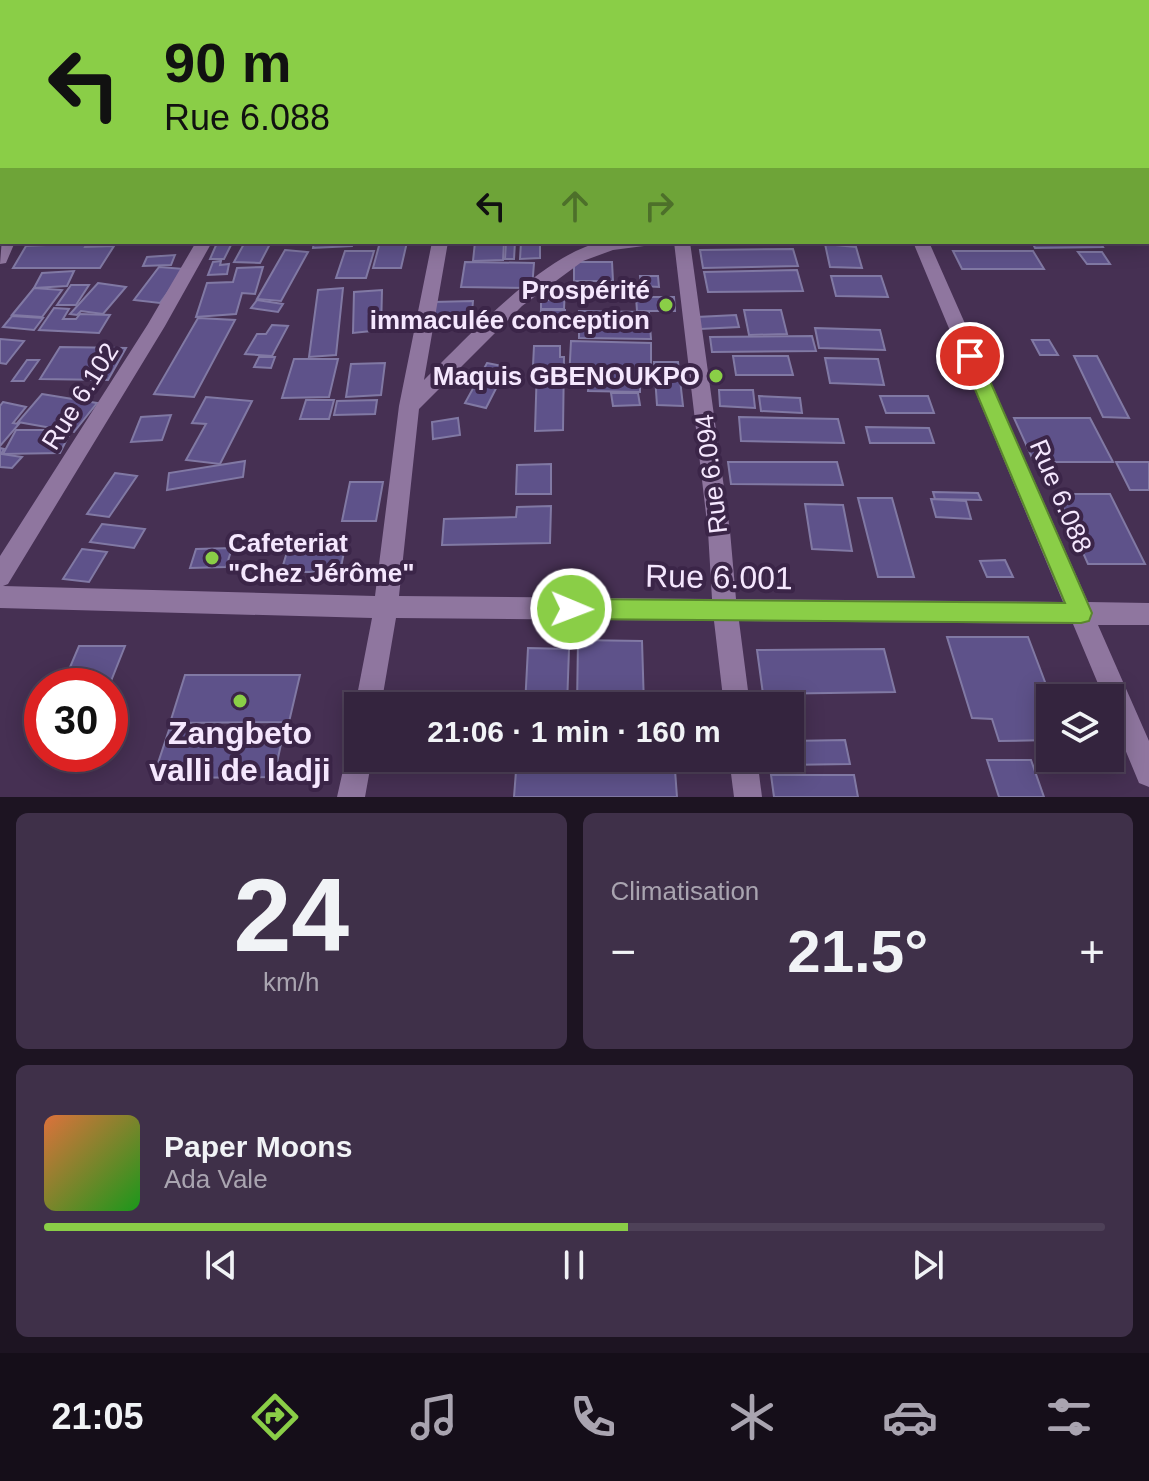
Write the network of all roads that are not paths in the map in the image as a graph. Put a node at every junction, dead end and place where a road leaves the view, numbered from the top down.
1 (203, 244) edge
2 (440, 244) edge
3 (619, 244) edge
4 (682, 244) edge
5 (922, 244) edge
6 (409, 406) junction
7 (0, 577) edge
8 (0, 597) edge
9 (386, 607) junction
10 (725, 611) junction
11 (1081, 613) junction
12 (1149, 614) edge
13 (371, 692) edge
14 (735, 692) edge
15 (355, 772) edge
16 (745, 772) edge
17 (1149, 773) edge
18 (351, 797) edge
19 (748, 797) edge

1 - 7 street, Rue 6.102
2 - 6 street
3 - 6 street
4 - 10 street, Rue 6.094
5 - 11 street, Rue 6.088
6 - 9 street
8 - 9 street, Rue 6.001
9 - 10 street, Rue 6.001
9 - 13 street
10 - 11 street, Rue 6.001
10 - 14 street, Rue 6.094
11 - 12 street, Rue 6.001
11 - 17 street, Rue 6.088
15 - 18 street
16 - 19 street

